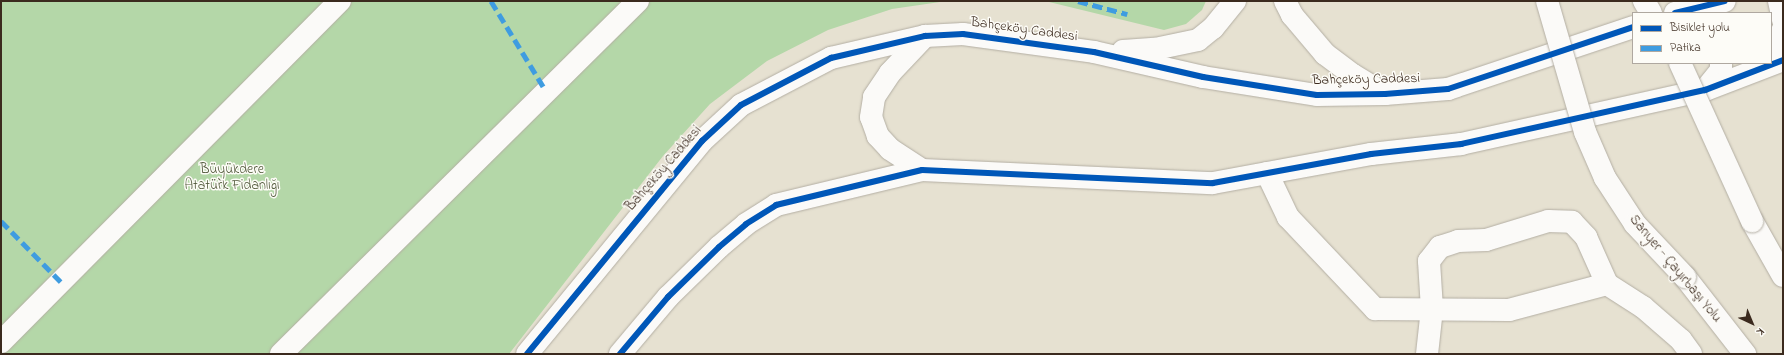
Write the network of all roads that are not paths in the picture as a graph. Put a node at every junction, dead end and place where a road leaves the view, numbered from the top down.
1 (340, 1) edge
2 (638, 1) edge
3 (1235, 1) edge
4 (1285, 1) edge
5 (1548, 1) edge
6 (1644, 1) edge
7 (1725, 1) edge
8 (1779, 1) edge
9 (1686, 11) edge
10 (1650, 12) edge
11 (1783, 20) edge
12 (1632, 28) edge
13 (1783, 29) edge
14 (925, 36) junction
15 (1772, 49) edge
16 (1094, 52) junction
17 (1783, 60) edge
18 (1772, 61) edge
19 (1680, 64) edge
20 (1721, 64) edge
21 (1761, 64) edge
22 (1705, 90) junction
23 (1385, 94) junction
24 (922, 170) junction
25 (1267, 173) junction
26 (1783, 276) edge
27 (1607, 284) junction
28 (1432, 309) junction
29 (1, 342) edge
30 (281, 354) edge
31 (526, 354) edge
32 (620, 354) edge
33 (1427, 354) edge
34 (1691, 354) edge
35 (1745, 354) edge

1 - 29 main road
2 - 30 main road
3 - 16 main road
4 - 23 main road
5 - 35 main road, Sarıyer - Çayırbaşı Yolu, bridge
6 - 10 main road
7 - 9 main road
8 - 11 main road
12 - 23 main road, Bahçeköy Caddesi
13 - 15 main road
14 - 16 main road, Bahçeköy Caddesi
14 - 24 main road
14 - 31 main road, Bahçeköy Caddesi
16 - 23 main road, Bahçeköy Caddesi
17 - 18 main road
19 - 26 main road, bridge
20 - 22 main road
21 - 22 main road
22 - 25 main road
24 - 25 main road
24 - 32 main road
25 - 28 main road
27 - 28 main road
27 - 28 main road
27 - 34 main road
28 - 33 main road

